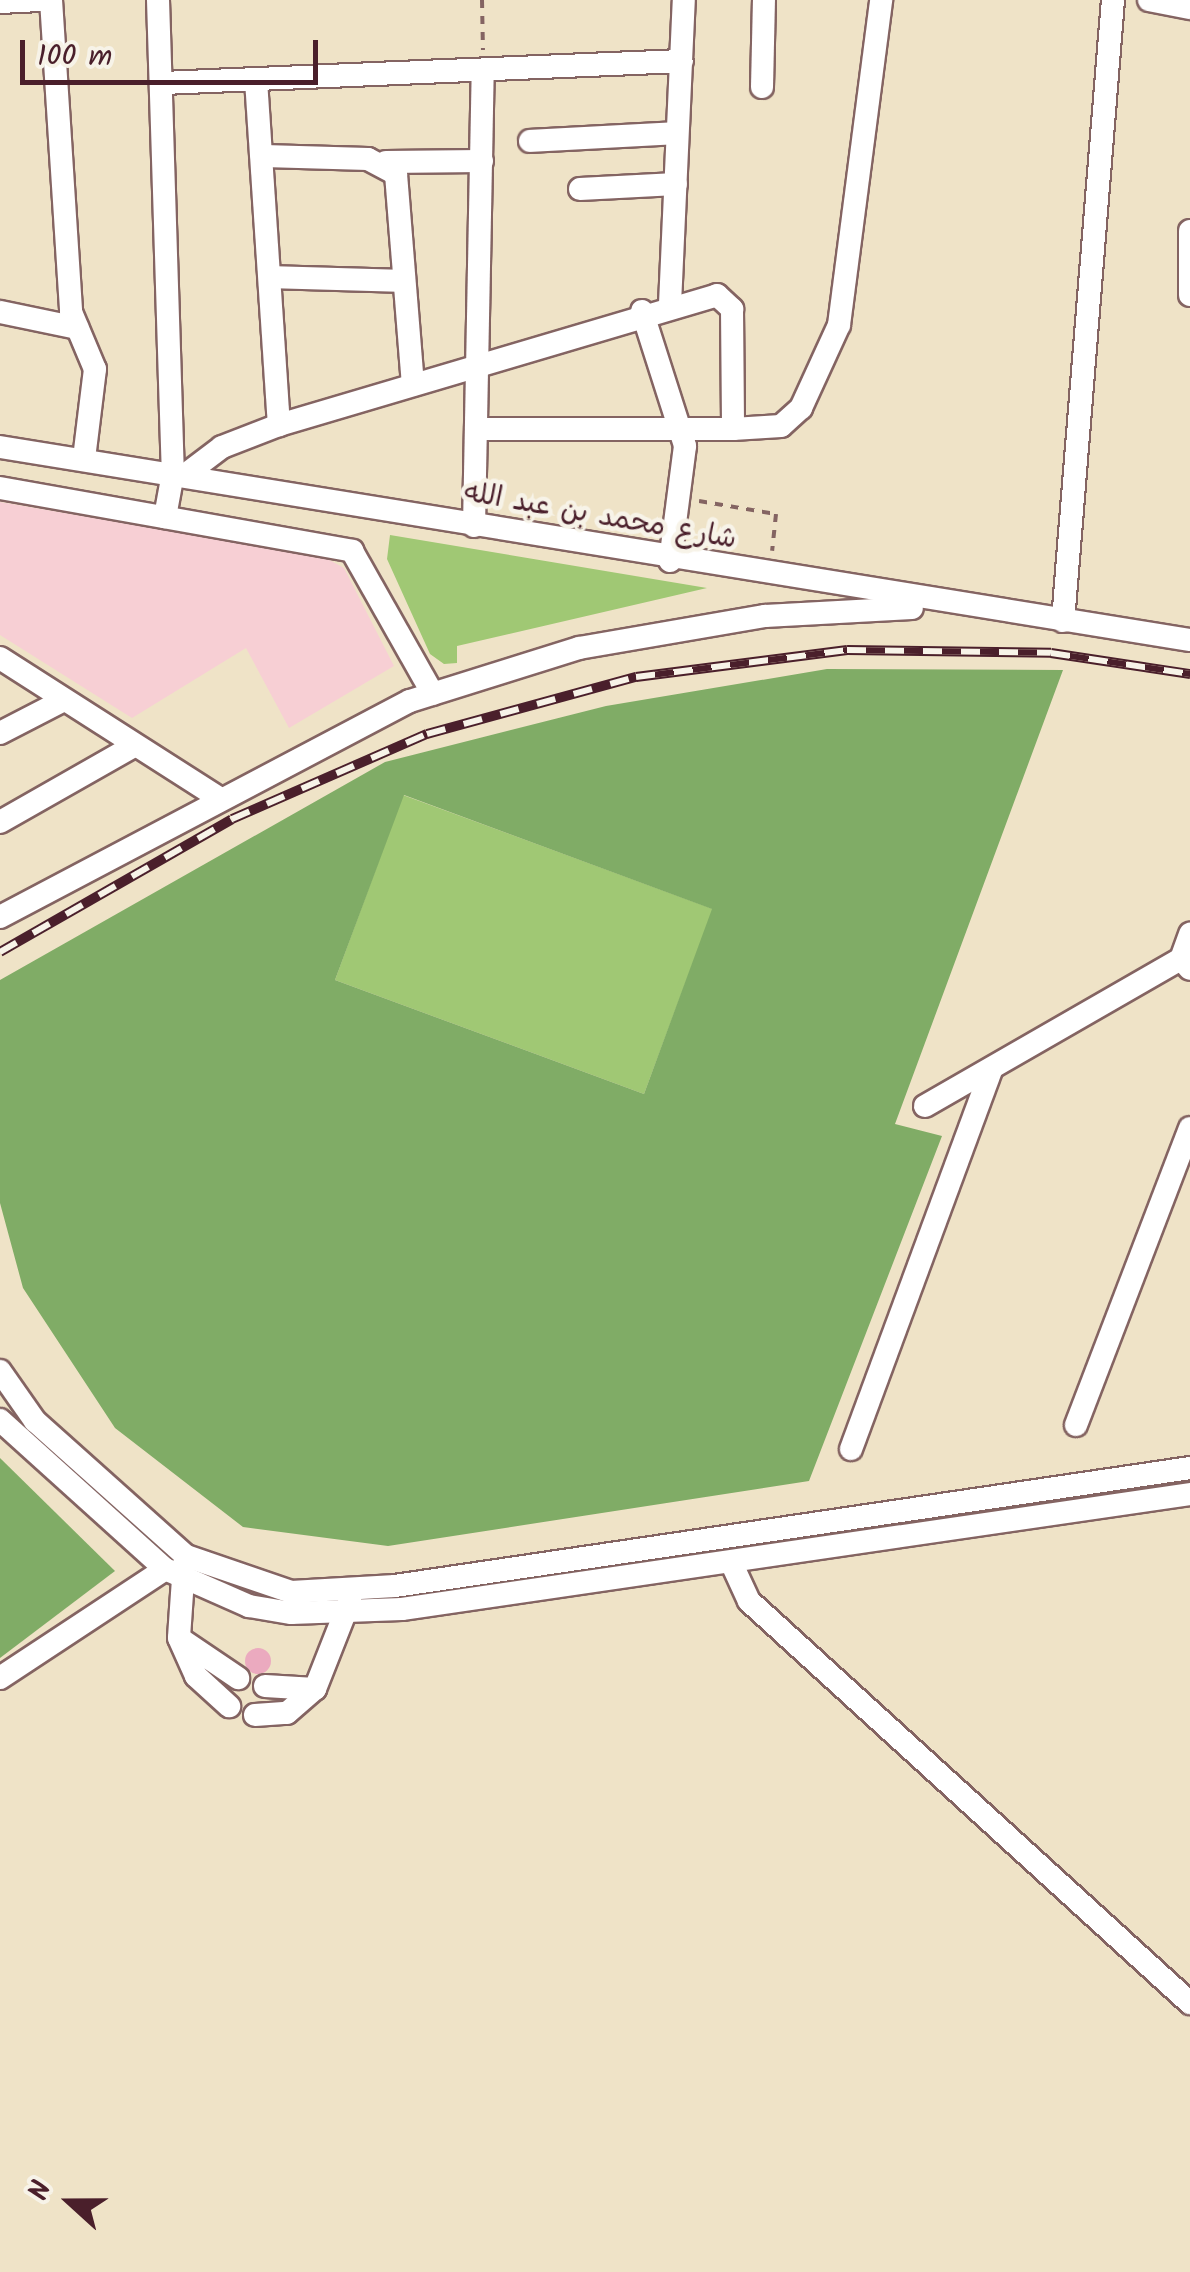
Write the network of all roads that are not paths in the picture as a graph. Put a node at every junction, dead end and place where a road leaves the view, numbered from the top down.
1 (40, 0) edge
2 (52, 0) edge
3 (158, 0) edge
4 (684, 0) edge
5 (764, 0) edge
6 (881, 0) edge
7 (1113, 0) edge
8 (0, 2) edge
9 (682, 61) junction
10 (482, 71) junction
11 (256, 80) junction
12 (163, 83) junction
13 (762, 87) dead end
14 (677, 133) junction
15 (530, 141) dead end
16 (264, 156) junction
17 (482, 161) junction
18 (386, 162) junction
19 (676, 184) junction
20 (580, 189) dead end
21 (1190, 230) edge
22 (270, 276) junction
23 (404, 282) junction
24 (1190, 295) edge
25 (670, 304) junction
26 (642, 311) junction
27 (0, 312) edge
28 (77, 328) junction
29 (480, 362) junction
30 (413, 384) junction
31 (280, 424) junction
32 (479, 429) junction
33 (732, 429) junction
34 (681, 430) junction
35 (0, 447) edge
36 (84, 458) junction
37 (179, 474) junction
38 (0, 488) edge
39 (365, 508) junction
40 (165, 518) junction
41 (474, 526) junction
42 (352, 551) junction
43 (670, 561) junction
44 (960, 606) junction
45 (1063, 621) junction
46 (1190, 640) edge
47 (0, 658) edge
48 (433, 694) junction
49 (64, 700) junction
50 (0, 733) edge
51 (134, 746) junction
52 (219, 798) junction
53 (0, 822) edge
54 (0, 917) edge
55 (1190, 934) edge
56 (1186, 964) edge
57 (991, 1071) junction
58 (925, 1106) dead end
59 (1190, 1128) edge
60 (0, 1370) edge
61 (0, 1420) edge
62 (1076, 1425) dead end
63 (852, 1449) dead end
64 (1190, 1468) edge
65 (1190, 1494) edge
66 (731, 1562) junction
67 (177, 1568) junction
68 (350, 1602) junction
69 (179, 1638) junction
70 (0, 1678) edge
71 (238, 1678) dead end
72 (265, 1686) dead end
73 (314, 1689) junction
74 (228, 1706) dead end
75 (256, 1716) dead end
76 (1190, 2003) edge

1 - 8 street
2 - 28 street
3 - 12 street
4 - 9 street
5 - 13 street
6 - 33 street
7 - 45 street
9 - 10 street
9 - 14 street
10 - 11 street
10 - 17 street
11 - 12 street
11 - 16 street
12 - 37 street
14 - 15 street
14 - 19 street
16 - 18 street
16 - 22 street
17 - 18 street
17 - 29 street
18 - 23 street
19 - 20 street
19 - 25 street
21 - 24 street
22 - 23 street
22 - 31 street
23 - 30 street
25 - 26 street
25 - 33 street
26 - 29 street
26 - 34 street
27 - 28 street
28 - 36 street
29 - 30 street
29 - 32 street
30 - 31 street
31 - 37 street
32 - 34 street
32 - 41 street
33 - 34 street
34 - 43 street
35 - 36 street, شارع محمد بن عبد الله
36 - 37 street, شارع محمد بن عبد الله
37 - 39 street, شارع محمد بن عبد الله
37 - 40 street
38 - 40 street
39 - 41 street, شارع محمد بن عبد الله
39 - 42 street
40 - 42 street
41 - 43 street, شارع محمد بن عبد الله
42 - 48 street
43 - 44 street, شارع محمد بن عبد الله
44 - 45 street, شارع محمد بن عبد الله
44 - 48 street
45 - 46 street, شارع محمد بن عبد الله
47 - 49 street
48 - 52 street
49 - 50 street
49 - 51 street
51 - 52 street
51 - 53 street
52 - 54 street
55 - 56 street
56 - 57 street
57 - 58 street
57 - 63 street
59 - 62 street
60 - 67 street
61 - 67 street
64 - 68 street
65 - 66 street
66 - 68 street
66 - 76 street
67 - 68 street
67 - 69 street
67 - 70 street
68 - 73 street
69 - 71 street
69 - 74 street
72 - 73 street
73 - 75 street

